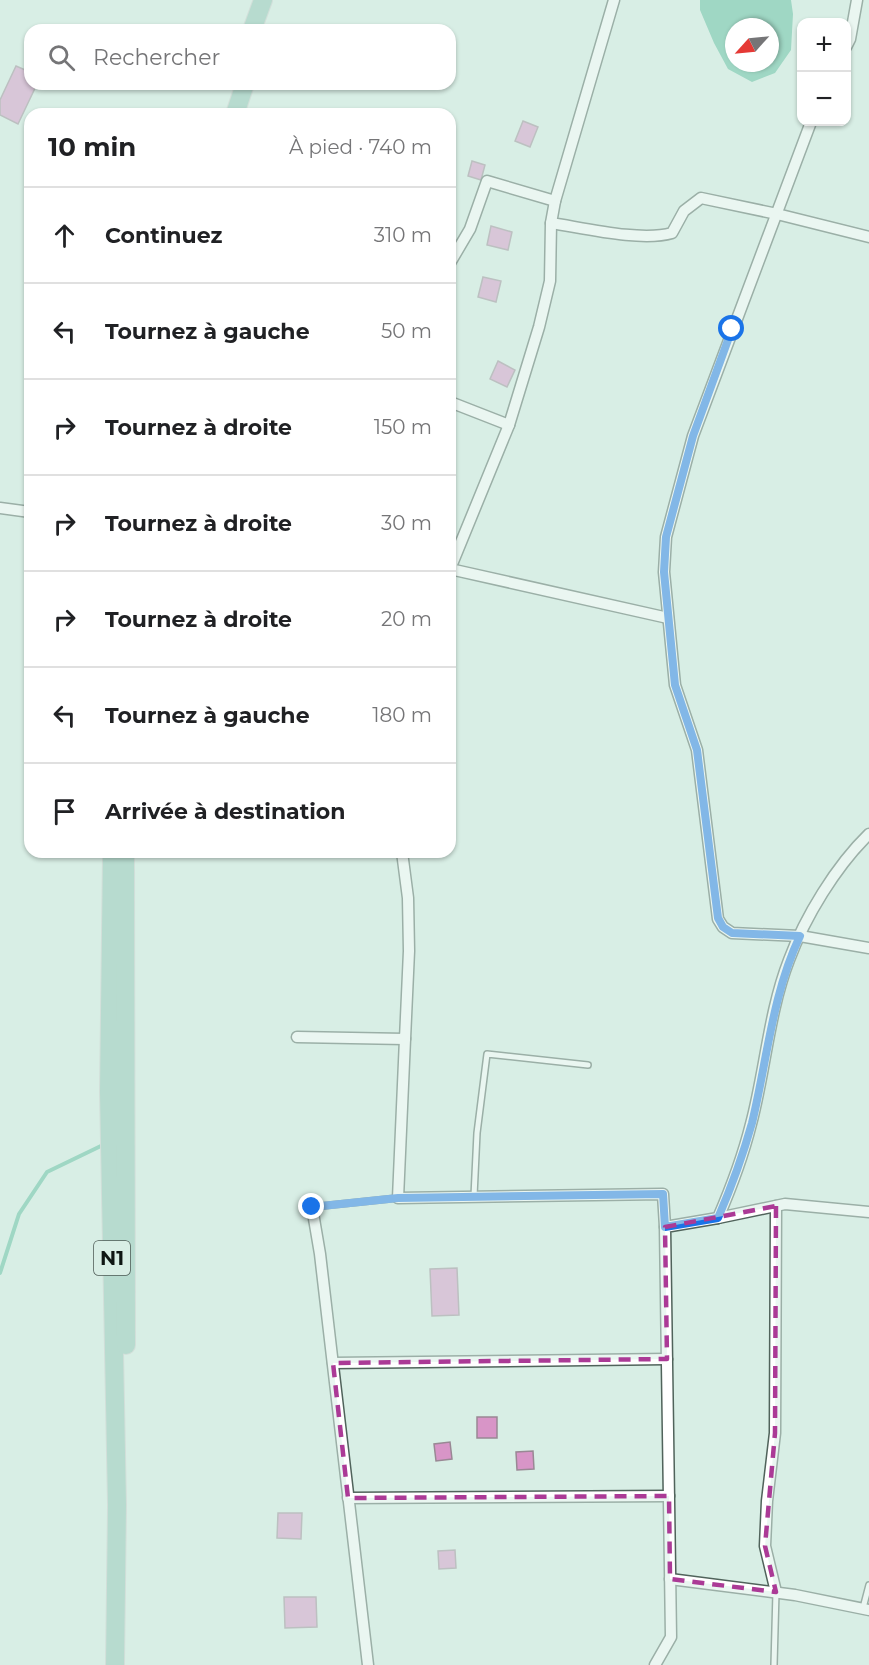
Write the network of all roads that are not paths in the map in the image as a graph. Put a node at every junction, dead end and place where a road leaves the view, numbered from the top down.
1 (263, 0) edge
2 (274, 0) edge
3 (614, 0) edge
4 (857, 0) edge
5 (260, 24) edge
6 (261, 24) edge
7 (851, 33) edge
8 (232, 90) edge
9 (243, 90) edge
10 (226, 108) edge
11 (237, 108) edge
12 (810, 126) edge
13 (555, 201) junction
14 (777, 214) junction
15 (551, 223) junction
16 (869, 237) edge
17 (456, 253) edge
18 (456, 404) edge
19 (509, 425) junction
20 (0, 508) edge
21 (24, 511) edge
22 (456, 554) edge
23 (456, 567) edge
24 (668, 618) junction
25 (869, 834) edge
26 (112, 858) edge
27 (125, 858) edge
28 (403, 858) edge
29 (800, 936) junction
30 (869, 948) edge
31 (297, 1037) dead end
32 (405, 1039) junction
33 (588, 1065) dead end
34 (398, 1198) junction
35 (474, 1198) junction
36 (776, 1206) junction
37 (312, 1207) joint
38 (869, 1212) edge
39 (718, 1218) junction
40 (665, 1227) junction
41 (119, 1274) junction
42 (667, 1359) junction
43 (333, 1363) junction
44 (669, 1496) junction
45 (348, 1498) junction
46 (670, 1578) junction
47 (869, 1585) edge
48 (776, 1592) junction
49 (866, 1609) edge
50 (115, 1665) edge
51 (125, 1665) edge
52 (368, 1665) edge
53 (655, 1665) edge
54 (774, 1665) edge

1 - 5 main road
2 - 6 main road
3 - 13 street
4 - 7 street
8 - 10 main road
9 - 11 main road
12 - 14 street
13 - 15 street
13 - 17 street
14 - 15 street
14 - 16 street
14 - 24 street
15 - 19 street
18 - 19 street
19 - 22 street
20 - 21 street
23 - 24 street
24 - 29 street
25 - 29 street
26 - 41 main road, N1
27 - 41 main road, N1
28 - 32 street
29 - 30 street
29 - 39 street
31 - 32 street
32 - 34 street
33 - 35 lane
34 - 35 street
34 - 37 lane
35 - 40 street
36 - 38 street
36 - 39 street
36 - 48 street
37 - 43 street
39 - 40 street
40 - 42 street
41 - 50 main road, N1
41 - 51 main road, N1
42 - 43 street
42 - 44 street
43 - 45 street
44 - 45 street
44 - 46 street
45 - 52 street
46 - 48 street
46 - 53 street
47 - 49 lane
48 - 49 street
48 - 54 lane

